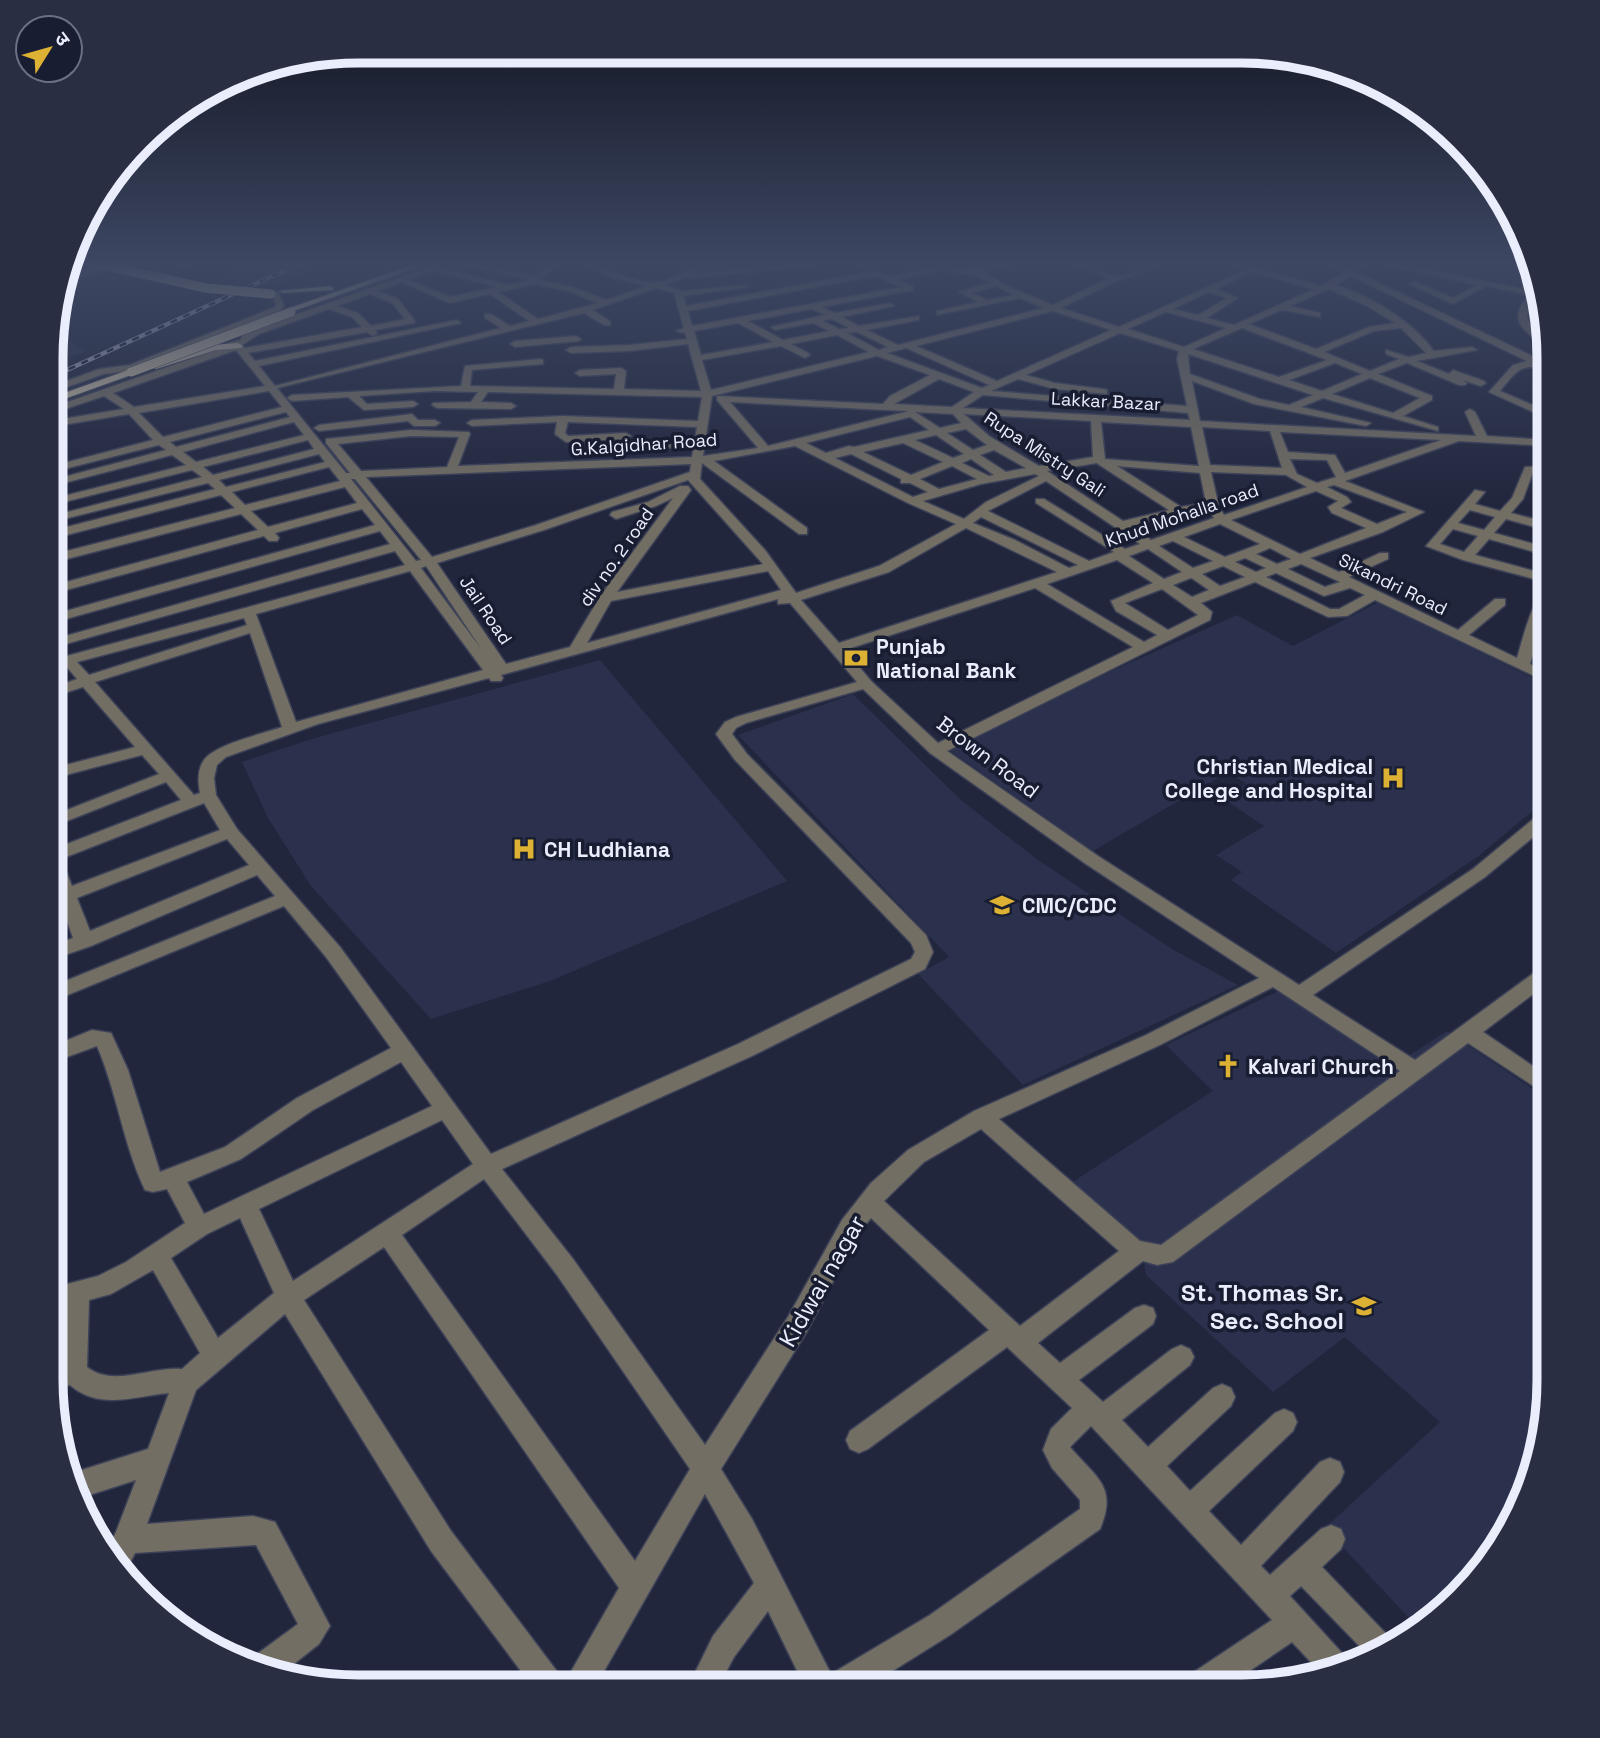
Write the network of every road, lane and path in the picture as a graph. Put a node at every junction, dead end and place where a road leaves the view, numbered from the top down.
1 (189, 345) edge
2 (191, 345) edge
3 (211, 345) edge
4 (238, 345) edge
5 (239, 345) junction
6 (352, 345) edge
7 (389, 345) edge
8 (446, 345) edge
9 (451, 345) edge
10 (595, 345) edge
11 (653, 345) edge
12 (694, 345) edge
13 (769, 345) edge
14 (785, 345) edge
15 (808, 345) edge
16 (862, 345) edge
17 (891, 345) edge
18 (912, 345) joint
19 (1088, 345) edge
20 (1169, 345) edge
21 (1195, 345) edge
22 (1294, 345) edge
23 (1332, 345) edge
24 (1426, 345) edge
25 (1502, 345) edge
26 (1536, 346) edge
27 (897, 348) junction
28 (332, 349) junction
29 (816, 350) dead end
30 (1184, 350) junction
31 (1315, 352) junction
32 (1389, 352) dead end
33 (1517, 352) junction
34 (878, 353) junction
35 (1436, 354) junction
36 (1468, 354) dead end
37 (408, 355) junction
38 (805, 355) dead end
39 (699, 358) junction
40 (1418, 358) junction
41 (464, 359) junction
42 (1334, 360) junction
43 (1405, 360) junction
44 (540, 362) dead end
45 (1536, 362) joint
46 (259, 363) junction
47 (362, 367) junction
48 (128, 368) junction
49 (144, 372) junction
50 (580, 373) dead end
51 (1368, 374) junction
52 (938, 375) junction
53 (1018, 376) junction
54 (1186, 376) junction
55 (1278, 381) junction
56 (1462, 383) dead end
57 (1481, 383) dead end
58 (63, 385) edge
59 (998, 385) junction
60 (465, 389) junction
61 (484, 390) junction
62 (104, 392) junction
63 (619, 392) junction
64 (983, 392) junction
65 (350, 393) junction
66 (63, 394) edge
67 (63, 395) edge
68 (707, 395) junction
69 (1323, 395) junction
70 (279, 396) junction
71 (1180, 397) junction
72 (722, 398) junction
73 (412, 404) dead end
74 (437, 405) dead end
75 (474, 405) junction
76 (543, 405) junction
77 (512, 406) dead end
78 (1278, 406) junction
79 (63, 407) edge
80 (886, 407) junction
81 (241, 408) dead end
82 (1291, 408) junction
83 (928, 410) junction
84 (955, 410) junction
85 (1194, 410) junction
86 (131, 411) junction
87 (1537, 411) edge
88 (1470, 412) dead end
89 (912, 414) junction
90 (1391, 416) junction
91 (1096, 418) junction
92 (295, 419) junction
93 (563, 419) junction
94 (63, 422) edge
95 (626, 422) junction
96 (702, 424) junction
97 (874, 424) junction
98 (1197, 424) junction
99 (968, 425) junction
100 (1276, 428) junction
101 (469, 429) junction
102 (315, 432) junction
103 (939, 432) junction
104 (157, 437) junction
105 (824, 437) junction
106 (1461, 437) junction
107 (671, 439) dead end
108 (905, 439) junction
109 (1483, 439) junction
110 (626, 441) junction
111 (1537, 442) edge
112 (797, 443) junction
113 (996, 445) junction
114 (327, 446) junction
115 (96, 449) dead end
116 (765, 450) junction
117 (852, 451) junction
118 (176, 452) junction
119 (972, 455) junction
120 (1283, 455) junction
121 (824, 457) junction
122 (700, 460) junction
123 (1101, 461) junction
124 (332, 463) junction
125 (953, 463) junction
126 (629, 464) junction
127 (63, 466) edge
128 (195, 466) junction
129 (1206, 469) junction
130 (1537, 469) edge
131 (451, 471) junction
132 (1289, 472) junction
133 (1042, 473) junction
134 (356, 475) junction
135 (1005, 477) junction
136 (210, 478) junction
137 (910, 479) junction
138 (1338, 479) junction
139 (63, 480) edge
140 (343, 480) junction
141 (692, 480) junction
142 (989, 480) junction
143 (1315, 487) junction
144 (885, 489) junction
145 (222, 491) junction
146 (937, 492) junction
147 (1479, 492) dead end
148 (63, 499) edge
149 (1040, 501) dead end
150 (912, 502) junction
151 (363, 505) junction
152 (1468, 506) junction
153 (1213, 507) junction
154 (242, 510) junction
155 (1179, 511) junction
156 (668, 512) junction
157 (980, 512) junction
158 (63, 515) edge
159 (1502, 515) junction
160 (1221, 520) junction
161 (377, 522) junction
162 (1537, 524) edge
163 (963, 525) junction
164 (1121, 525) junction
165 (1451, 526) junction
166 (611, 528) dead end
167 (1379, 529) junction
168 (803, 531) dead end
169 (63, 532) edge
170 (267, 532) junction
171 (1537, 532) edge
172 (1486, 535) junction
173 (1173, 536) junction
174 (1149, 544) junction
175 (1270, 544) junction
176 (1523, 545) junction
177 (398, 546) junction
178 (284, 548) junction
179 (1537, 549) edge
180 (1245, 553) junction
181 (1121, 554) junction
182 (63, 556) edge
183 (1384, 556) dead end
184 (1467, 557) junction
185 (1301, 558) junction
186 (1222, 562) junction
187 (1089, 565) junction
188 (414, 567) junction
189 (434, 567) junction
190 (769, 567) junction
191 (1507, 568) junction
192 (1277, 569) junction
193 (308, 571) junction
194 (1068, 573) junction
195 (1191, 573) junction
196 (1537, 573) edge
197 (1254, 578) junction
198 (1345, 580) junction
199 (1036, 583) junction
200 (1163, 583) junction
201 (1308, 584) junction
202 (63, 587) edge
203 (331, 590) junction
204 (1219, 592) junction
205 (1287, 594) junction
206 (1374, 594) junction
207 (454, 596) junction
208 (791, 596) junction
209 (606, 598) junction
210 (439, 600) junction
211 (1191, 602) junction
212 (1500, 602) dead end
213 (63, 605) edge
214 (63, 616) edge
215 (1537, 617) edge
216 (252, 620) junction
217 (1166, 635) junction
218 (1459, 636) junction
219 (63, 643) edge
220 (1142, 646) junction
221 (110, 649) junction
222 (835, 649) junction
223 (573, 653) junction
224 (63, 654) edge
225 (68, 660) junction
226 (1522, 666) junction
227 (106, 673) junction
228 (1537, 673) edge
229 (499, 674) junction
230 (86, 681) junction
231 (866, 684) junction
232 (63, 689) edge
233 (292, 729) junction
234 (145, 749) junction
235 (936, 750) junction
236 (63, 770) edge
237 (168, 776) junction
238 (200, 798) junction
239 (63, 817) edge
240 (1537, 825) edge
241 (230, 832) junction
242 (63, 851) edge
243 (260, 867) junction
244 (63, 885) edge
245 (67, 895) junction
246 (287, 898) junction
247 (85, 941) junction
248 (63, 949) edge
249 (1273, 979) junction
250 (1537, 981) edge
251 (63, 990) edge
252 (1299, 995) junction
253 (1468, 1032) junction
254 (63, 1050) edge
255 (405, 1050) junction
256 (1416, 1071) junction
257 (1537, 1080) edge
258 (445, 1109) junction
259 (982, 1117) junction
260 (487, 1166) junction
261 (173, 1178) junction
262 (869, 1202) junction
263 (245, 1204) junction
264 (199, 1227) junction
265 (386, 1231) junction
266 (1136, 1252) junction
267 (157, 1255) junction
268 (77, 1294) junction
269 (63, 1297) edge
270 (288, 1297) junction
271 (1143, 1316) dead end
272 (1012, 1337) junction
273 (215, 1356) junction
274 (1181, 1357) dead end
275 (63, 1374) edge
276 (1060, 1379) junction
277 (186, 1382) junction
278 (1222, 1397) dead end
279 (1096, 1414) junction
280 (1284, 1422) dead end
281 (859, 1440) dead end
282 (158, 1459) junction
283 (1147, 1466) junction
284 (706, 1469) junction
285 (1329, 1472) dead end
286 (82, 1484) edge
287 (1189, 1510) junction
288 (1331, 1539) dead end
289 (121, 1551) edge
290 (1241, 1566) junction
291 (1302, 1567) junction
292 (770, 1585) junction
293 (636, 1588) junction
294 (1268, 1595) junction
295 (1294, 1623) junction
296 (1377, 1643) edge
297 (1330, 1661) edge
298 (272, 1662) edge
299 (543, 1675) edge
300 (585, 1675) edge
301 (708, 1675) edge
302 (815, 1675) edge
303 (858, 1675) edge
304 (1217, 1675) edge

1 - 48 street
2 - 66 main road, bridge
3 - 49 main road, bridge
4 - 49 main road, bridge
5 - 46 street, Jail Road
5 - 49 street
5 - 70 street, Jail Road
6 - 28 street
7 - 37 street
8 - 37 street
9 - 41 street
10 - 11 street
12 - 39 street
13 - 39 street
14 - 38 street
15 - 29 street
16 - 34 street
17 - 27 street
18 - 27 street
18 - 59 street
19 - 53 street, Rupa Mistry Gali
20 - 30 street
21 - 30 street
22 - 31 street
23 - 31 street
24 - 35 street
25 - 33 street
26 - 33 street
27 - 34 street
28 - 46 street
28 - 47 street
30 - 54 street
30 - 55 street
31 - 42 street
32 - 43 street
33 - 45 street
34 - 52 street
34 - 68 street
35 - 36 street
35 - 40 street
37 - 47 street
39 - 68 street
40 - 43 street
40 - 57 street
41 - 44 street
41 - 60 street
42 - 51 street
42 - 55 street
43 - 51 street
43 - 56 street
45 - 87 street
46 - 70 street, Jail Road
47 - 70 street
48 - 49 street
48 - 58 street
49 - 62 street
49 - 67 main road
50 - 63 street
51 - 69 street
51 - 90 street
52 - 64 street
52 - 80 street
53 - 59 street, Rupa Mistry Gali
53 - 71 street
54 - 71 street
54 - 78 street
55 - 69 street
59 - 64 street, Rupa Mistry Gali
60 - 61 street
60 - 65 street
61 - 75 street
61 - 76 street
62 - 79 street
62 - 86 street
63 - 68 street
63 - 76 street
64 - 84 street, Rupa Mistry Gali
64 - 85 street
65 - 70 street
65 - 73 street
68 - 72 street, Lakkar Bazar
68 - 96 street
69 - 82 street
69 - 90 street
70 - 86 street
70 - 92 street, Jail Road
70 - 102 street, Jail Road
70 - 104 street
71 - 85 street
72 - 80 street, Lakkar Bazar
72 - 116 street
74 - 75 street
75 - 77 street
76 - 93 street
76 - 101 street
78 - 82 street
78 - 100 street
80 - 83 street, Lakkar Bazar
81 - 104 street
82 - 90 street
83 - 84 street, Lakkar Bazar
83 - 89 street, G.Kalgidhar Road
84 - 91 street, Lakkar Bazar
84 - 99 street, Rupa Mistry Gali
85 - 98 street
86 - 94 street
86 - 104 street
88 - 109 street
89 - 97 street, G.Kalgidhar Road
89 - 103 street
90 - 106 street
91 - 98 street, Lakkar Bazar
91 - 123 street
92 - 102 street, Jail Road
92 - 118 street
93 - 95 street
93 - 110 street
95 - 96 street
95 - 110 street
96 - 122 street
97 - 105 street, G.Kalgidhar Road
97 - 108 street
98 - 100 street, Lakkar Bazar
98 - 129 street
99 - 103 street
99 - 113 street, Rupa Mistry Gali
100 - 106 street, Lakkar Bazar
100 - 120 street
101 - 102 street
101 - 114 street
101 - 131 street
102 - 114 street, Jail Road
102 - 128 street
103 - 108 street
103 - 119 street
104 - 115 street
104 - 118 street
104 - 127 street
105 - 112 street, G.Kalgidhar Road
105 - 117 street
106 - 109 street, Khud Mohalla road
106 - 138 street, Khud Mohalla road
107 - 110 street
108 - 117 street
108 - 125 street
109 - 111 street, Khud Mohalla road
110 - 126 street
112 - 116 street, G.Kalgidhar Road
112 - 121 street
113 - 119 street
113 - 133 street, Rupa Mistry Gali
114 - 124 street, Jail Road
114 - 134 street, Jail Road
114 - 136 street
116 - 122 street, G.Kalgidhar Road
117 - 121 street
117 - 137 street
118 - 128 street
118 - 139 street
119 - 125 street
119 - 135 street
120 - 132 street
120 - 138 street
121 - 144 street
122 - 126 street, G.Kalgidhar Road
122 - 141 street
122 - 168 street
123 - 129 street
123 - 133 street
123 - 155 street
124 - 140 street, Jail Road
124 - 145 street
125 - 137 street
125 - 142 street
126 - 131 street, G.Kalgidhar Road
128 - 136 street
128 - 148 street
129 - 132 street
129 - 153 street
130 - 159 street
131 - 134 street, G.Kalgidhar Road
132 - 143 street
133 - 135 street
133 - 157 street, Jail Road
133 - 164 street, Rupa Mistry Gali
134 - 140 street, G.Kalgidhar Road
134 - 189 street, Jail Road
135 - 142 street
136 - 145 street
136 - 158 street
137 - 144 street
137 - 146 street
138 - 143 street, Khud Mohalla road
138 - 167 street
140 - 151 street, Jail Road
140 - 154 street, G.Kalgidhar Road
141 - 156 street, div no. 2 road
141 - 189 street
141 - 190 street, Brown Road
142 - 146 street
143 - 160 street, Khud Mohalla road
143 - 167 street
144 - 150 street
145 - 154 street
145 - 169 street
146 - 150 street
147 - 152 street
149 - 181 street
150 - 163 street
151 - 161 street, Jail Road
151 - 170 street
152 - 159 street
152 - 165 street
153 - 155 street
153 - 160 street
154 - 170 street
154 - 182 street, G.Kalgidhar Road
155 - 164 street
156 - 166 street
156 - 209 street, div no. 2 road
157 - 163 street, Jail Road
157 - 187 street
159 - 162 street
159 - 172 street
160 - 173 street, Khud Mohalla road
160 - 175 street, Sikandri Road
161 - 177 street, Jail Road
161 - 178 street
163 - 194 street
163 - 208 street, Jail Road
164 - 174 street, Rupa Mistry Gali
165 - 172 street
165 - 184 street
167 - 185 street
170 - 178 street
170 - 202 street
171 - 176 street
172 - 176 street
172 - 184 street
173 - 174 street, Khud Mohalla road
173 - 186 street
174 - 181 street, Khud Mohalla road
174 - 195 street, Rupa Mistry Gali
175 - 180 street
175 - 185 street, Sikandri Road
176 - 179 street
176 - 191 street
177 - 188 street, Jail Road
177 - 193 street
178 - 193 street
178 - 213 street
178 - 214 street
180 - 186 street
180 - 192 street
181 - 187 street, Khud Mohalla road
181 - 200 street
183 - 198 street
184 - 191 street
185 - 192 street
185 - 198 street, Sikandri Road
186 - 195 street
186 - 197 street
187 - 194 street, Khud Mohalla road
188 - 189 street
188 - 203 street
188 - 210 street, Jail Road
189 - 207 street, Jail Road
190 - 208 street, Brown Road
190 - 209 street
191 - 196 street
192 - 197 street
192 - 201 street
193 - 203 street
193 - 219 street
194 - 199 street, Khud Mohalla road
195 - 200 street
195 - 204 street, Rupa Mistry Gali
197 - 204 street
197 - 205 street
198 - 201 street
198 - 206 street, Sikandri Road
199 - 220 street
199 - 222 street, Khud Mohalla road
200 - 211 street
200 - 217 street
201 - 205 street
203 - 216 street
204 - 211 street
205 - 206 street
206 - 218 street, Sikandri Road
207 - 210 street
207 - 229 street, Jail Road
208 - 222 street, Brown Road
208 - 223 street, Jail Road
209 - 223 street, div no. 2 road
210 - 229 street, Jail Road
211 - 217 street
212 - 218 street
215 - 226 street
216 - 221 street
216 - 227 street
216 - 233 street
217 - 220 street
218 - 226 street, Sikandri Road
220 - 235 street
221 - 225 street
221 - 227 street
222 - 231 street, Brown Road
223 - 229 street, Jail Road
224 - 225 street
225 - 230 street
226 - 228 street, Sikandri Road
227 - 230 street
229 - 233 street
230 - 232 street
230 - 234 street
231 - 235 street, Brown Road
231 - 260 street
233 - 238 street
234 - 236 street
234 - 237 street
235 - 249 street, Brown Road
237 - 238 street
237 - 239 street
238 - 241 street
238 - 242 street
240 - 252 street
241 - 243 street
241 - 245 street
243 - 246 street
243 - 247 street
244 - 245 street
245 - 247 street
246 - 251 street
246 - 255 street
247 - 248 street
249 - 252 street, Brown Road
249 - 259 street, Kidwai nagar
250 - 253 street
252 - 256 street, Brown Road
253 - 256 street
253 - 257 street
254 - 261 street
255 - 258 street
255 - 261 street
256 - 266 street
258 - 260 street
258 - 263 street
259 - 262 street, Kidwai nagar
259 - 266 street
260 - 265 street
260 - 284 street
261 - 264 street
262 - 272 street
262 - 284 street, Kidwai nagar
263 - 264 street
263 - 270 street
264 - 267 street
265 - 270 street
265 - 293 street
266 - 272 street
267 - 268 street
267 - 273 street
268 - 269 street
268 - 275 street
270 - 273 street
270 - 299 street
271 - 276 street
272 - 276 street
272 - 281 street
273 - 277 street
274 - 279 street
275 - 277 street
276 - 279 street
277 - 282 street
278 - 283 street
279 - 283 street
279 - 303 street
280 - 287 street
282 - 286 street
282 - 289 street
283 - 287 street
284 - 292 street
284 - 293 street, Kidwai nagar
285 - 290 street
287 - 290 street
288 - 291 street
289 - 298 street
290 - 294 street
291 - 294 street
291 - 296 street
292 - 301 street
292 - 302 street
293 - 300 street, Kidwai nagar
294 - 295 street
295 - 297 street
295 - 304 street

